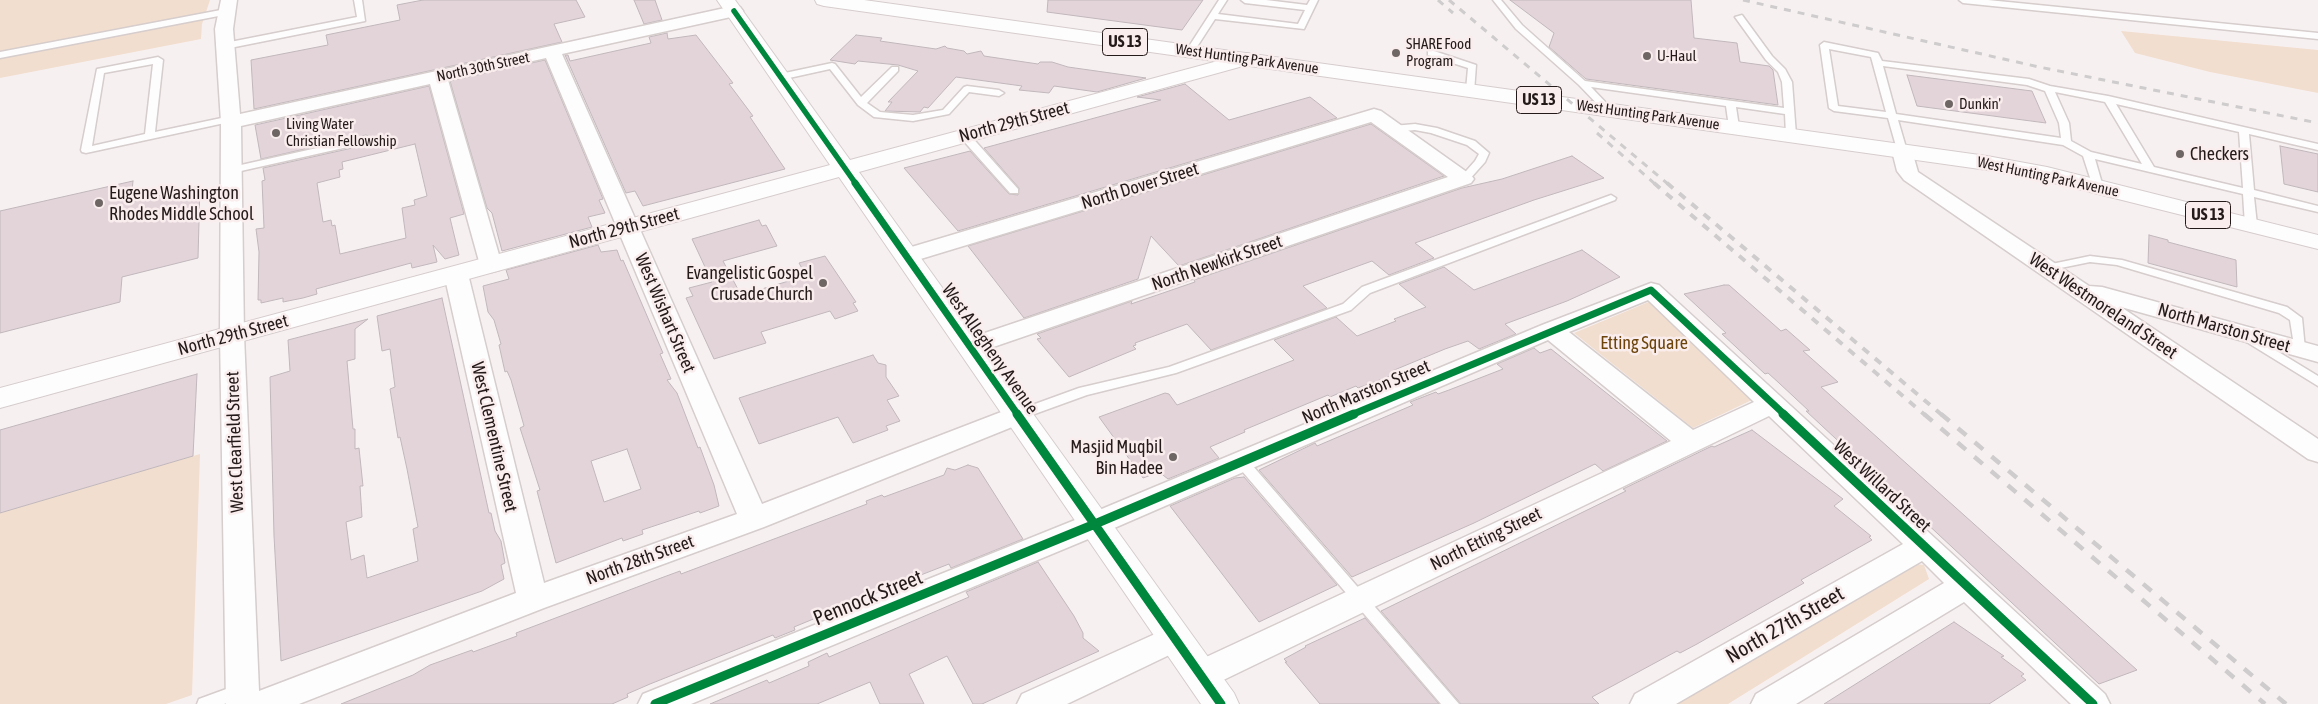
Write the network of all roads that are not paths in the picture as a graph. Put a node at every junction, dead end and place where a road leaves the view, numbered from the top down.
1 (358, 0) edge
2 (824, 0) edge
3 (1223, 0) edge
4 (1245, 0) edge
5 (1497, 0) edge
6 (1963, 0) edge
7 (735, 4) edge
8 (877, 4) edge
9 (1312, 4) edge
10 (228, 6) edge
11 (1213, 16) junction
12 (1739, 17) dead end
13 (2318, 36) edge
14 (225, 46) junction
15 (1190, 51) junction
16 (552, 52) junction
17 (1431, 53) dead end
18 (0, 55) edge
19 (1247, 59) junction
20 (1878, 63) junction
21 (895, 69) dead end
22 (438, 77) junction
23 (780, 77) junction
24 (1582, 83) junction
25 (1471, 90) junction
26 (2050, 92) junction
27 (999, 93) dead end
28 (2108, 100) junction
29 (861, 102) junction
30 (1732, 104) junction
31 (1607, 109) junction
32 (1789, 112) junction
33 (1892, 116) junction
34 (231, 121) junction
35 (1734, 127) junction
36 (1393, 129) junction
37 (2244, 130) junction
38 (1791, 135) junction
39 (150, 136) junction
40 (965, 136) junction
41 (366, 140) dead end
42 (2066, 142) junction
43 (2318, 147) edge
44 (1902, 151) junction
45 (2088, 154) junction
46 (845, 168) junction
47 (2150, 169) junction
48 (232, 170) junction
49 (1464, 179) junction
50 (2098, 187) junction
51 (1014, 191) dead end
52 (2248, 193) junction
53 (1611, 198) dead end
54 (2318, 210) edge
55 (2250, 225) junction
56 (628, 227) junction
57 (2318, 242) edge
58 (906, 256) junction
59 (491, 265) junction
60 (2046, 268) junction
61 (456, 274) junction
62 (2072, 286) junction
63 (1651, 290) joint
64 (1551, 330) junction
65 (2240, 332) junction
66 (232, 335) junction
67 (970, 347) junction
68 (2308, 351) edge
69 (2318, 382) edge
70 (0, 398) edge
71 (1772, 404) junction
72 (1018, 415) junction
73 (1690, 442) junction
74 (2317, 451) edge
75 (1241, 462) junction
76 (754, 519) junction
77 (1094, 524) junction
78 (1924, 546) junction
79 (1966, 585) junction
80 (533, 599) junction
81 (1361, 599) junction
82 (1175, 638) junction
83 (1201, 675) junction
84 (249, 699) edge
85 (205, 704) edge
86 (655, 704) edge
87 (1034, 704) edge
88 (1221, 704) edge
89 (1450, 704) edge
90 (1647, 704) edge
91 (1768, 704) edge
92 (2094, 704) edge

1 - 14 lane
2 - 8 main road, West Hunting Park Avenue / US 13
3 - 11 lane
4 - 9 lane
5 - 24 lane
6 - 13 lane
7 - 16 street, North 30th Street
7 - 23 main road, West Allegheny Avenue
8 - 15 main road, West Hunting Park Avenue / US 13
9 - 11 lane
10 - 14 street, West Clearfield Street
10 - 18 lane
11 - 15 lane
12 - 32 lane
14 - 34 street, West Clearfield Street
15 - 19 main road, West Hunting Park Avenue / US 13
16 - 22 street, North 30th Street
16 - 56 street, West Wishart Street
17 - 25 lane
19 - 25 main road, West Hunting Park Avenue / US 13
19 - 40 main road, North 29th Street
20 - 26 lane
20 - 33 lane
20 - 33 lane
21 - 29 lane
22 - 34 street, North 30th Street
22 - 59 street
23 - 29 lane
23 - 46 main road, West Allegheny Avenue
24 - 30 lane
24 - 31 lane
25 - 31 main road, West Hunting Park Avenue / US 13
26 - 28 lane
26 - 42 lane
27 - 29 lane
28 - 37 lane
28 - 47 lane
30 - 32 lane
30 - 35 lane
31 - 35 main road, West Hunting Park Avenue / US 13
32 - 38 lane
33 - 42 lane
33 - 44 lane
34 - 39 lane
34 - 48 street, West Clearfield Street
35 - 38 main road, West Hunting Park Avenue / US 13
36 - 49 street
36 - 49 lane
36 - 58 street, North Dover Street
37 - 43 lane
37 - 52 lane
38 - 44 main road, West Hunting Park Avenue / US 13
39 - 39 lane
40 - 46 main road, North 29th Street
40 - 51 lane
41 - 48 lane
42 - 45 lane
44 - 50 main road, West Hunting Park Avenue / US 13
44 - 60 street, West Westmoreland Street
45 - 47 lane
45 - 50 lane
46 - 56 main road, North 29th Street
46 - 58 main road, West Allegheny Avenue
47 - 52 lane
48 - 66 street, West Clearfield Street
49 - 67 street, North Newkirk Street
50 - 55 main road, West Hunting Park Avenue / US 13
52 - 54 lane
52 - 55 lane
53 - 72 lane
55 - 57 main road, West Hunting Park Avenue / US 13
56 - 59 main road, North 29th Street
56 - 76 street, West Wishart Street
58 - 67 main road, West Allegheny Avenue
59 - 61 main road, North 29th Street
60 - 62 street, West Westmoreland Street
60 - 68 lane
61 - 66 main road, North 29th Street
61 - 80 street, West Clementine Street
62 - 65 street, North Marston Street
62 - 74 street, West Westmoreland Street
63 - 64 street, North Marston Street
63 - 71 street, West Willard Street
64 - 73 street
64 - 75 street, North Marston Street
65 - 68 street, North Marston Street
65 - 69 lane
66 - 70 main road, North 29th Street
66 - 84 street, West Clearfield Street
67 - 72 main road, West Allegheny Avenue
71 - 73 street, North Etting Street
71 - 78 street, West Willard Street
72 - 76 street, North 28th Street
72 - 77 main road, West Allegheny Avenue
73 - 81 street, North Etting Street
75 - 77 street, North Marston Street
75 - 81 lane
76 - 80 street, North 28th Street
77 - 82 main road, West Allegheny Avenue
77 - 86 street, Pennock Street
78 - 79 street, West Willard Street
78 - 90 street, North 27th Street
79 - 91 street
79 - 92 street, West Willard Street
80 - 84 street, North 28th Street
81 - 83 street, North Etting Street
81 - 89 lane
82 - 83 main road, West Allegheny Avenue
82 - 87 street
83 - 88 main road, West Allegheny Avenue
84 - 85 lane

